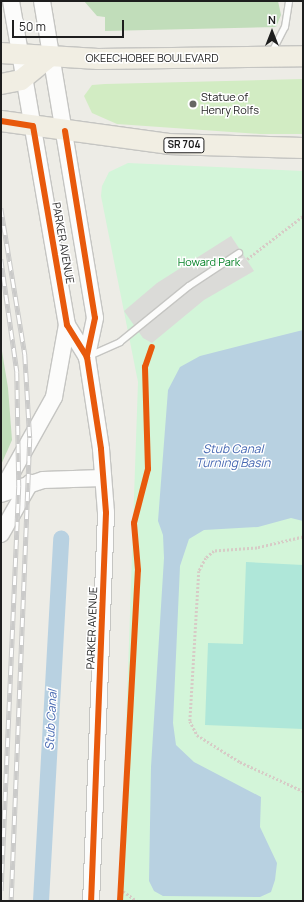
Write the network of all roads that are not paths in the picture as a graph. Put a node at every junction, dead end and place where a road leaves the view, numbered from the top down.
1 (11, 1) edge
2 (42, 1) edge
3 (289, 1) edge
4 (11, 54) edge
5 (51, 56) junction
6 (303, 56) edge
7 (269, 57) junction
8 (24, 77) junction
9 (1, 84) edge
10 (1, 121) edge
11 (33, 126) junction
12 (65, 131) junction
13 (303, 148) edge
14 (239, 253) dead end
15 (67, 325) junction
16 (87, 357) junction
17 (103, 478) junction
18 (30, 482) junction
19 (1, 493) edge
20 (1, 534) edge
21 (91, 901) edge

1 - 4 street, PARKER AVENUE
2 - 5 street, PARKER AVENUE
3 - 7 lane
4 - 5 main road, OKEECHOBEE BOULEVARD
4 - 8 street, PARKER AVENUE
5 - 7 main road, OKEECHOBEE BOULEVARD
5 - 8 main road
5 - 12 street, PARKER AVENUE
6 - 7 main road, OKEECHOBEE BOULEVARD
8 - 9 main road
8 - 11 street, PARKER AVENUE
10 - 11 main road, SR 704
11 - 12 main road, SR 704
11 - 15 street, PARKER AVENUE
12 - 13 main road, SR 704
12 - 16 street, PARKER AVENUE
14 - 16 lane
15 - 16 street, PARKER AVENUE
15 - 19 street
16 - 17 street, PARKER AVENUE
17 - 18 street
17 - 21 street, PARKER AVENUE
18 - 19 street
18 - 20 street

